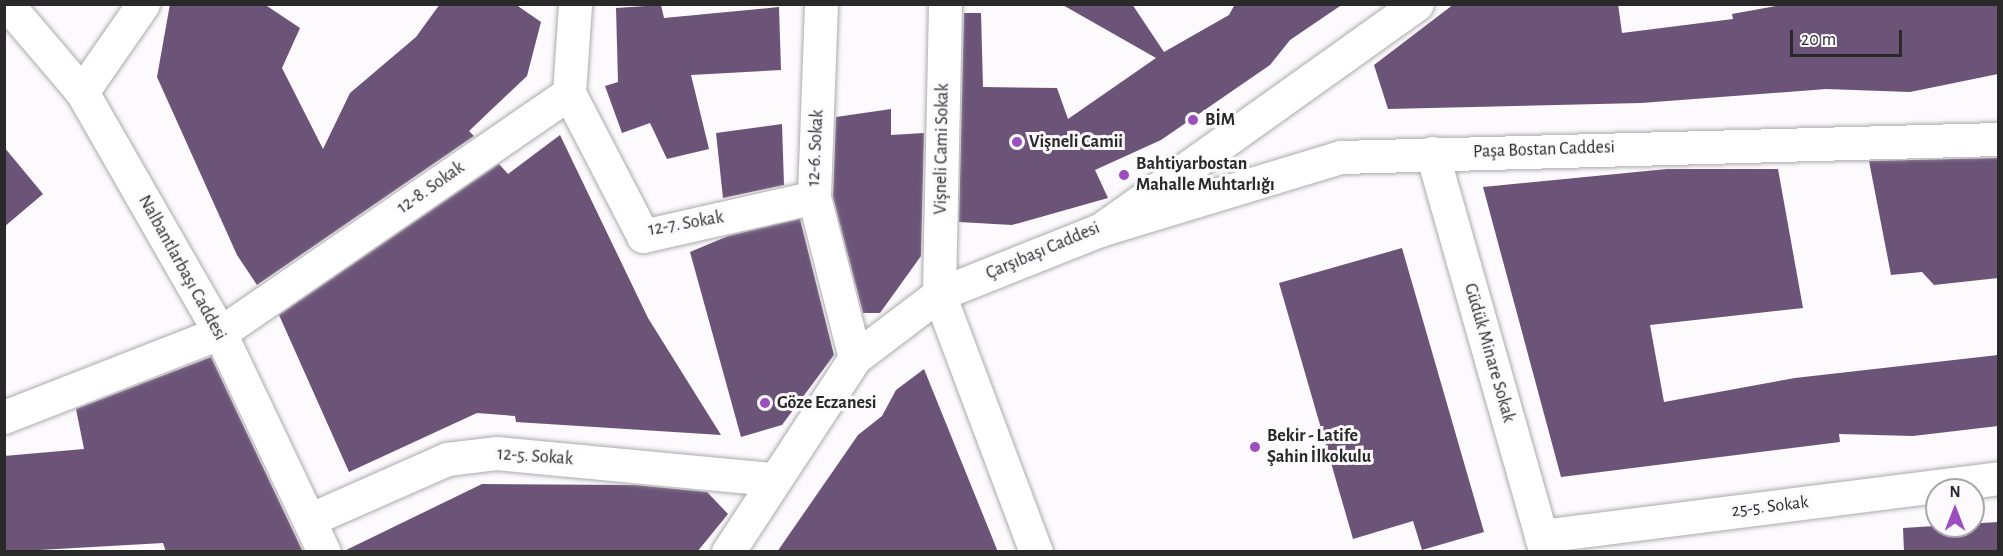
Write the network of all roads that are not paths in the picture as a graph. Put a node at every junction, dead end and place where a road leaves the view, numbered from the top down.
1 (7, 4) edge
2 (143, 4) edge
3 (575, 4) edge
4 (821, 4) edge
5 (945, 4) edge
6 (1417, 4) edge
7 (82, 92) junction
8 (569, 93) junction
9 (1998, 138) edge
10 (1432, 153) junction
11 (813, 197) junction
12 (1100, 230) junction
13 (939, 294) junction
14 (220, 333) junction
15 (855, 358) junction
16 (4, 417) edge
17 (1998, 478) edge
18 (771, 479) junction
19 (311, 519) junction
20 (1543, 544) edge
21 (324, 552) edge
22 (728, 552) edge
23 (1036, 552) edge

1 - 7 street, Nalbantlarbaşı Caddesi
2 - 7 street
3 - 8 street
4 - 11 street, 12-6. Sokak
5 - 13 street, Vişneli Cami Sokak
6 - 12 street, Çarşıbaşı Caddesi
7 - 14 street, Nalbantlarbaşı Caddesi
8 - 11 street, 12-7. Sokak
8 - 14 street, 12-8. Sokak
9 - 10 street, Paşa Bostan Caddesi
10 - 12 street, Paşa Bostan Caddesi
10 - 20 street, Güdük Minare Sokak
11 - 15 street, 12-6. Sokak
12 - 13 street, Çarşıbaşı Caddesi
13 - 15 street, Çarşıbaşı Caddesi
13 - 23 street
14 - 16 street, 12-8. Sokak
14 - 19 street, Nalbantlarbaşı Caddesi
15 - 18 street, Çarşıbaşı Caddesi
17 - 20 street, 25-5. Sokak
18 - 19 street, 12-5. Sokak
18 - 22 street, Çarşıbaşı Caddesi
19 - 21 street, Nalbantlarbaşı Caddesi

